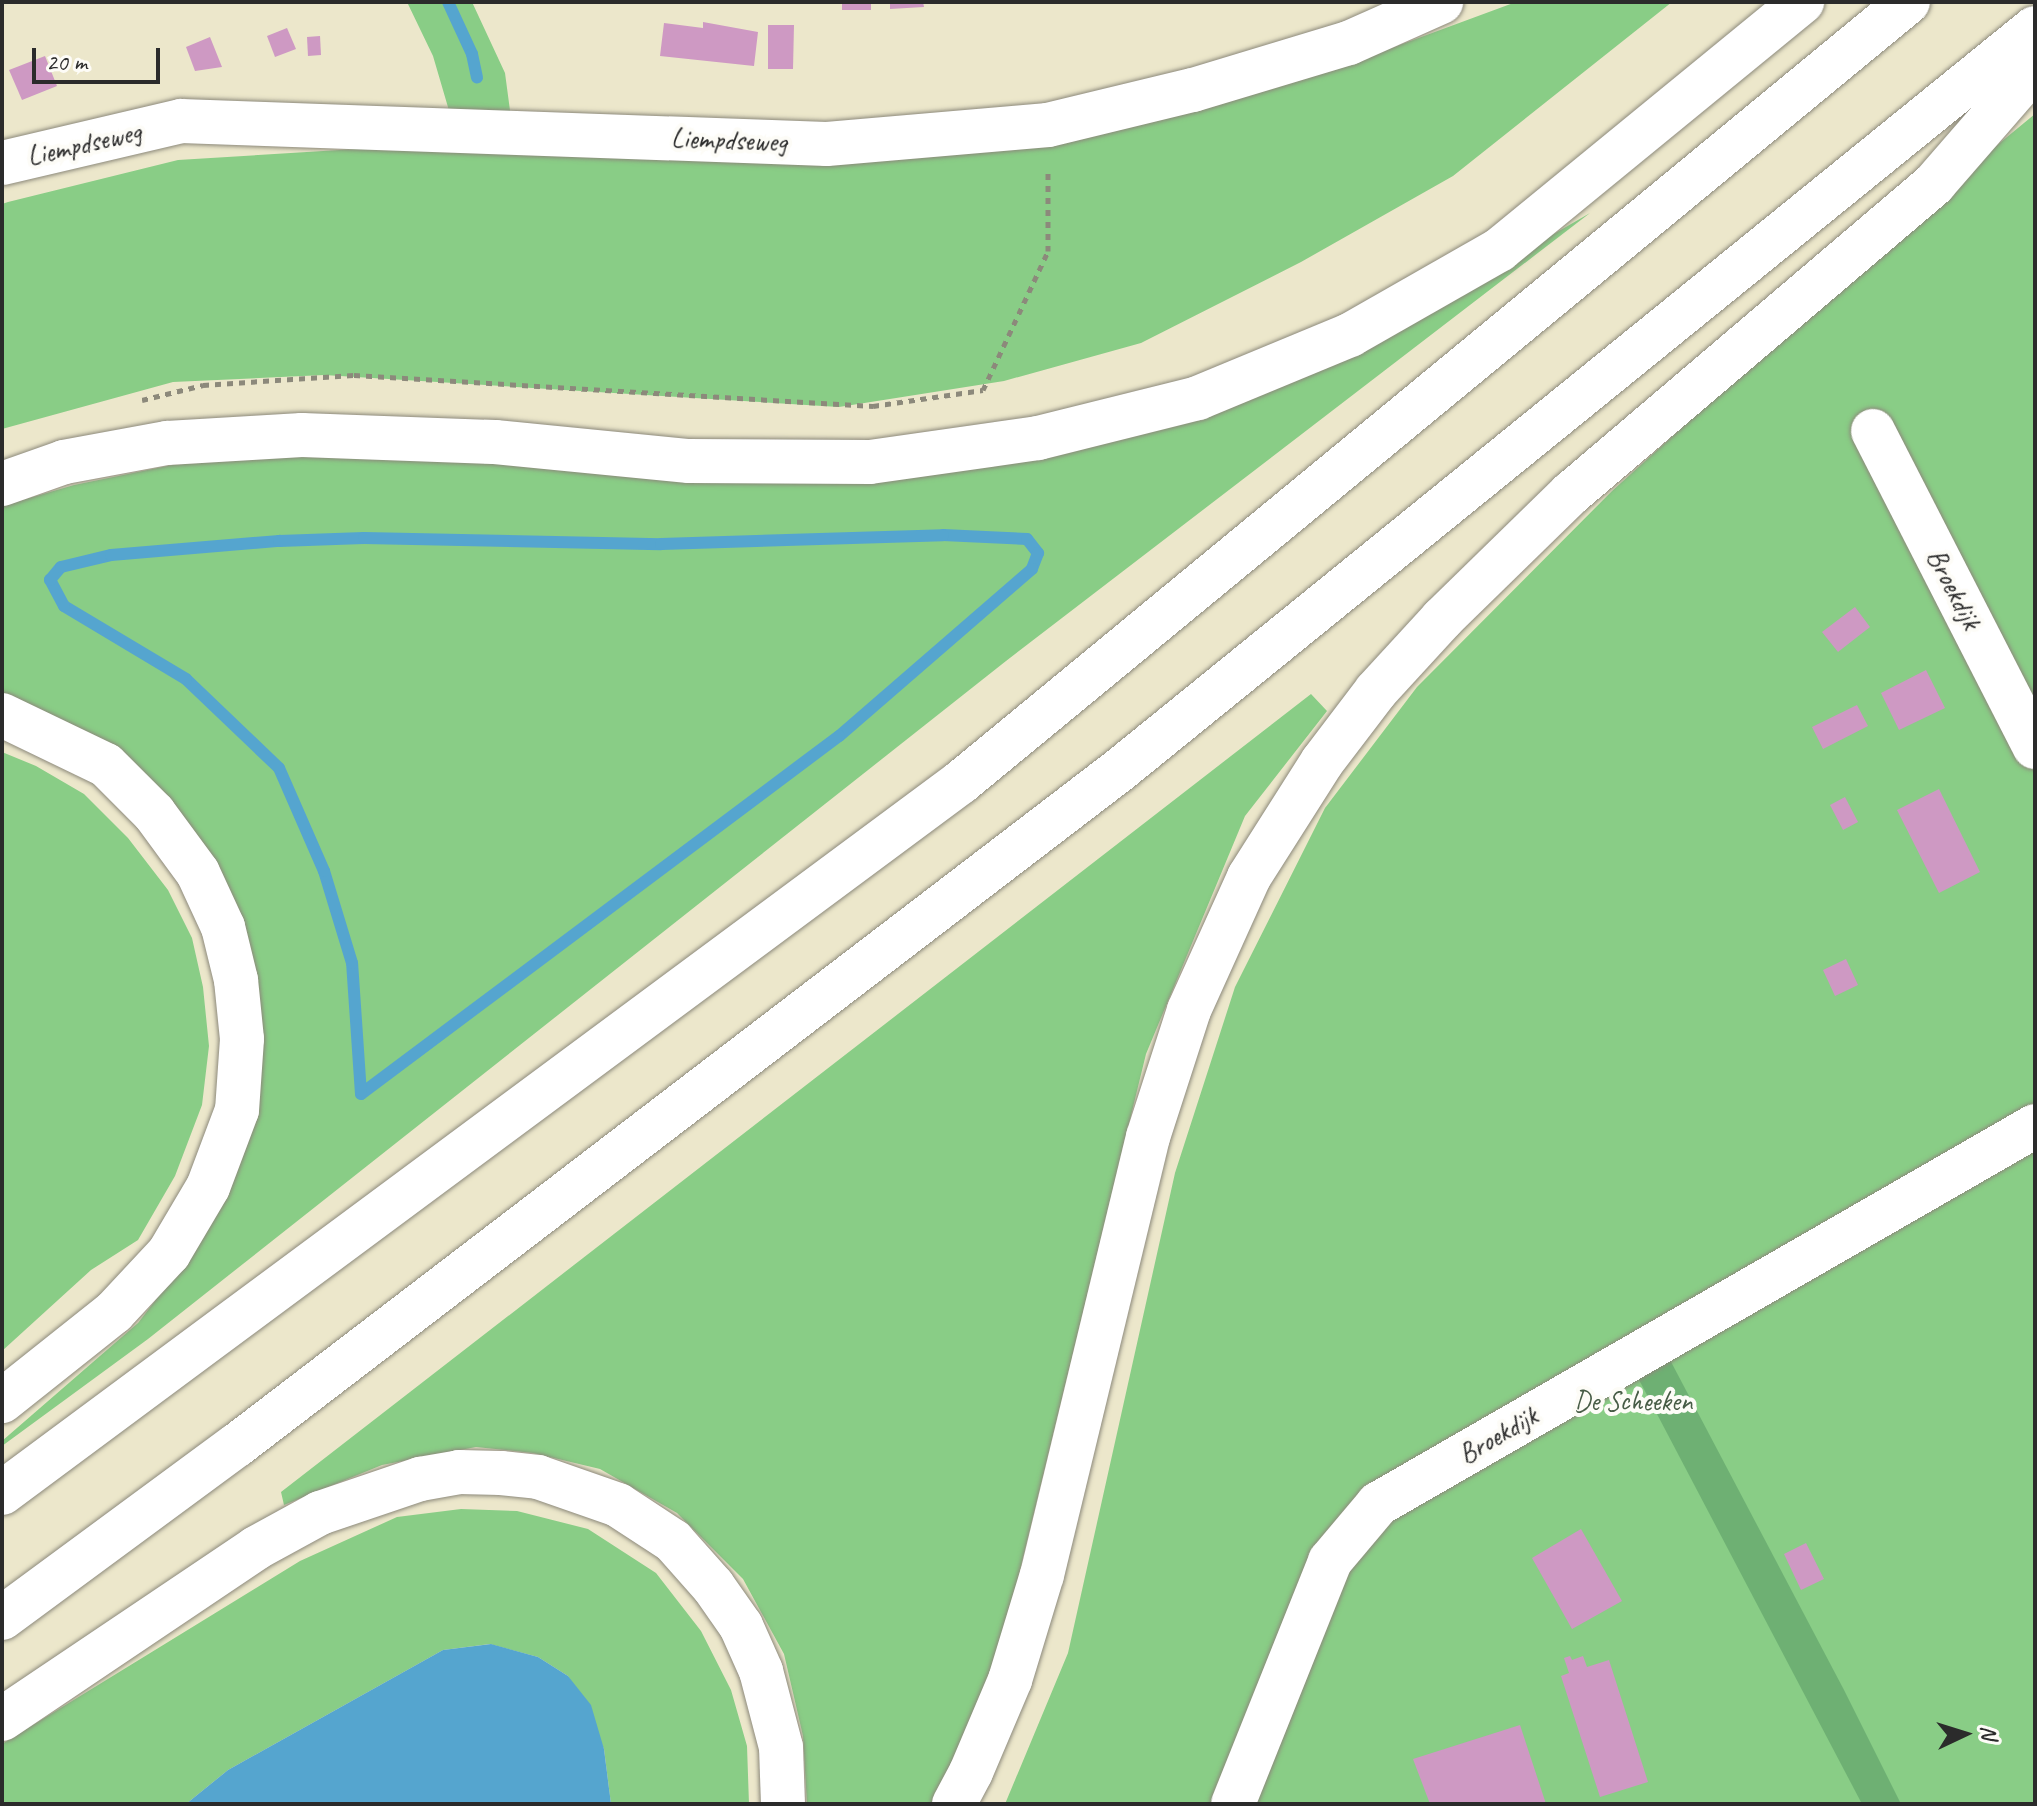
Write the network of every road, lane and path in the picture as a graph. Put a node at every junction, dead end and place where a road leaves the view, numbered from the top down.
1 (1441, 2) edge
2 (1802, 2) edge
3 (1908, 2) edge
4 (2035, 28) edge
5 (2035, 68) edge
6 (1048, 125) junction
7 (2, 163) edge
8 (126, 403) dead end
9 (1873, 431) dead end
10 (2, 484) edge
11 (2, 715) edge
12 (2035, 747) edge
13 (2035, 1126) edge
14 (2, 1401) edge
15 (2, 1493) edge
16 (2, 1618) edge
17 (2, 1719) edge
18 (783, 1804) edge
19 (954, 1804) edge
20 (1233, 1804) edge

1 - 6 main road, Liempdseweg
2 - 10 main road
3 - 15 main road
4 - 16 main road
5 - 19 main road
6 - 7 main road, Liempdseweg
6 - 8 path
9 - 12 main road, Broekdijk
11 - 14 main road
13 - 20 main road, Broekdijk
17 - 18 main road

